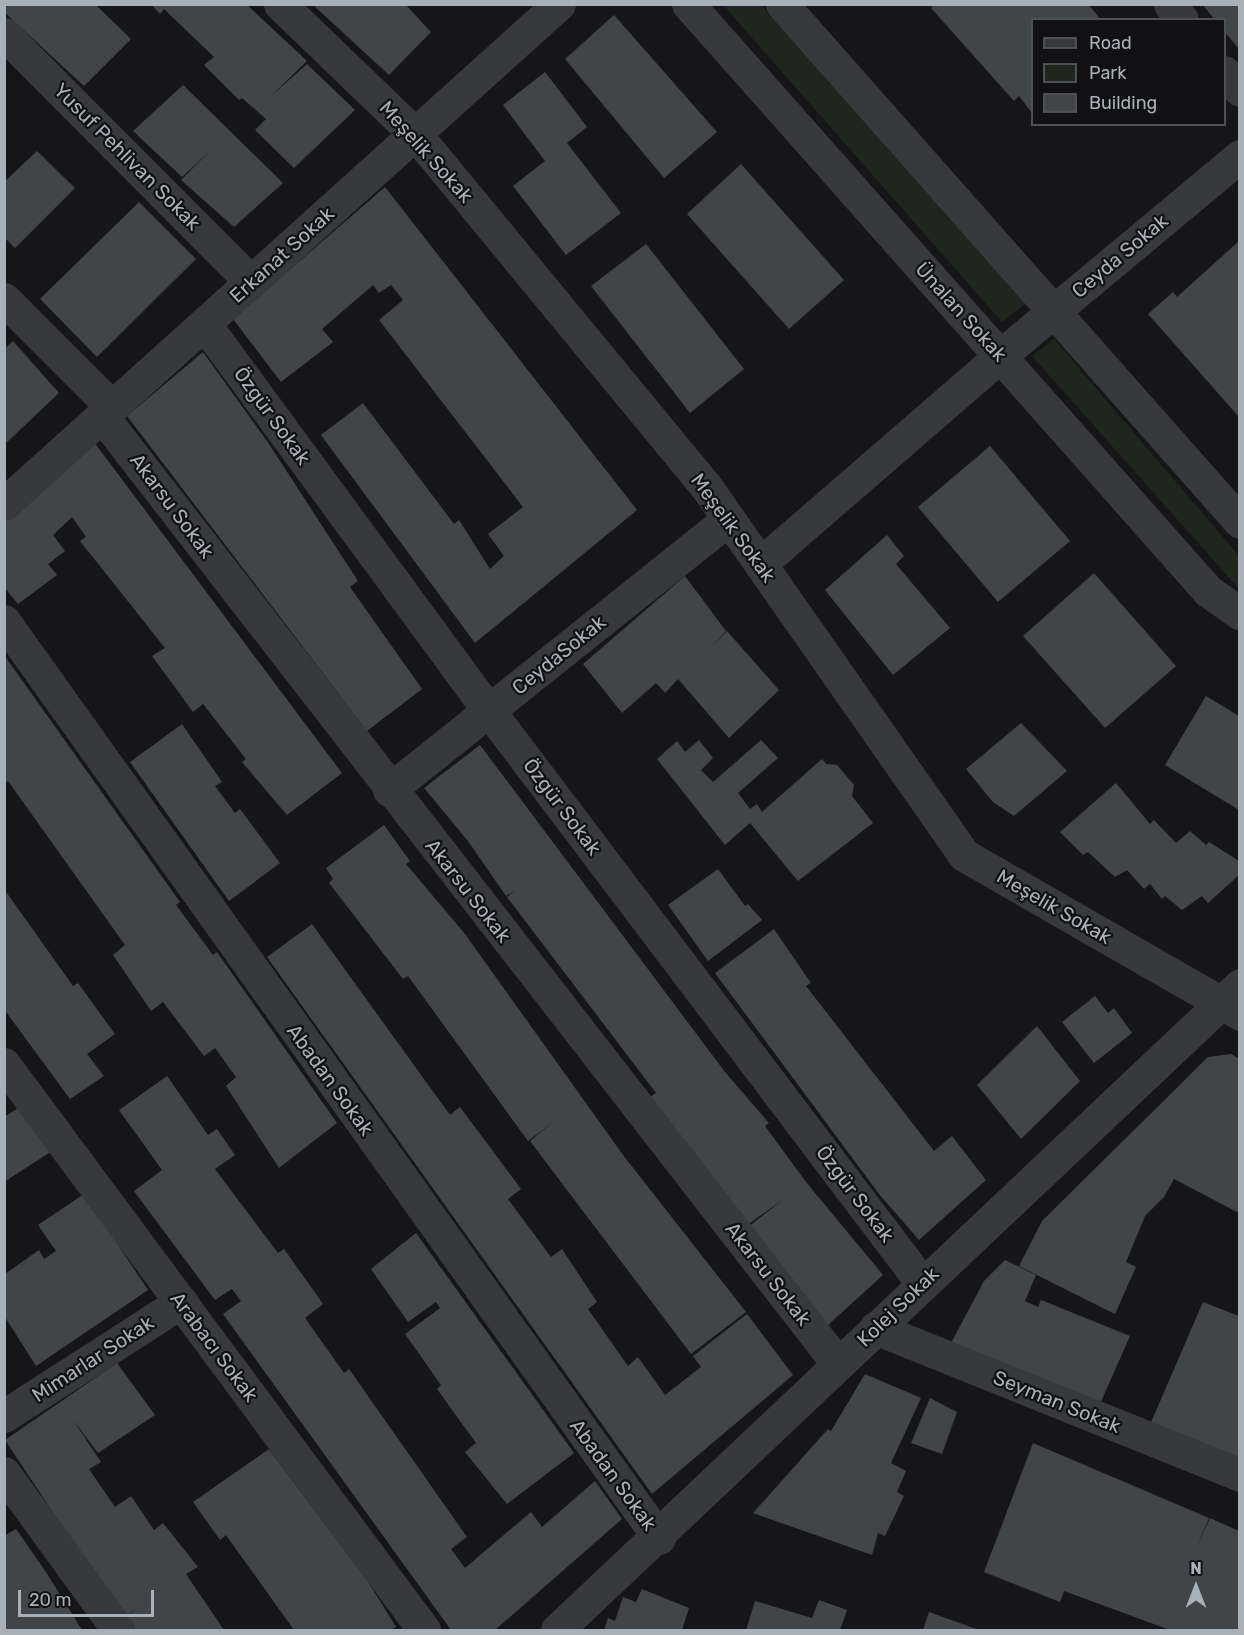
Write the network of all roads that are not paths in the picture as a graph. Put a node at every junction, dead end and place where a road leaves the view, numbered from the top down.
1 (280, 4) edge
2 (558, 4) edge
3 (688, 4) edge
4 (782, 4) edge
5 (1170, 4) edge
6 (1180, 18) edge
7 (4, 34) edge
8 (1226, 74) edge
9 (1239, 90) edge
10 (417, 136) junction
11 (1239, 156) edge
12 (250, 281) junction
13 (4, 299) edge
14 (1053, 311) junction
15 (206, 326) junction
16 (999, 356) junction
17 (107, 411) junction
18 (4, 504) edge
19 (728, 519) junction
20 (1239, 522) edge
21 (760, 564) junction
22 (1239, 613) edge
23 (4, 621) edge
24 (490, 712) junction
25 (389, 790) junction
26 (1232, 1001) edge
27 (4, 1064) edge
28 (922, 1283) junction
29 (181, 1302) junction
30 (875, 1328) junction
31 (838, 1364) junction
32 (4, 1416) edge
33 (4, 1473) edge
34 (1239, 1475) edge
35 (658, 1538) junction
36 (118, 1630) edge
37 (424, 1630) edge
38 (557, 1630) edge

1 - 10 street, Meşelik Sokak
2 - 10 street, Erkanat Sokak
3 - 16 street, Ünalan Sokak
4 - 14 street
5 - 6 street
7 - 12 street, Yusuf Pehlivan Sokak
8 - 9 street
10 - 12 street, Erkanat Sokak
10 - 19 street, Meşelik Sokak
11 - 14 street, Ceyda Sokak
12 - 15 street, Erkanat Sokak
13 - 17 street, Akarsu Sokak
14 - 16 street, Ceyda Sokak
14 - 20 street
15 - 17 street, Erkanat Sokak
15 - 24 street, Özgür Sokak
16 - 21 street, Ceyda Sokak
16 - 22 street, Ünalan Sokak
17 - 18 street, Erkanat Sokak
17 - 25 street, Akarsu Sokak
19 - 21 street, Meşelik Sokak
19 - 24 street, CeydaSokak
21 - 26 street, Meşelik Sokak
23 - 35 street, Abadan Sokak
24 - 25 street, CeydaSokak
24 - 28 street, Özgür Sokak
25 - 31 street, Akarsu Sokak
26 - 28 street, Kolej Sokak
27 - 29 street, Arabacı Sokak
28 - 30 street, Kolej Sokak
29 - 32 street, Mimarlar Sokak
29 - 37 street, Arabacı Sokak
30 - 31 street, Kolej Sokak
30 - 34 street, Seyman Sokak
31 - 35 street, Kolej Sokak
33 - 36 street
35 - 38 street, Kolej Sokak

